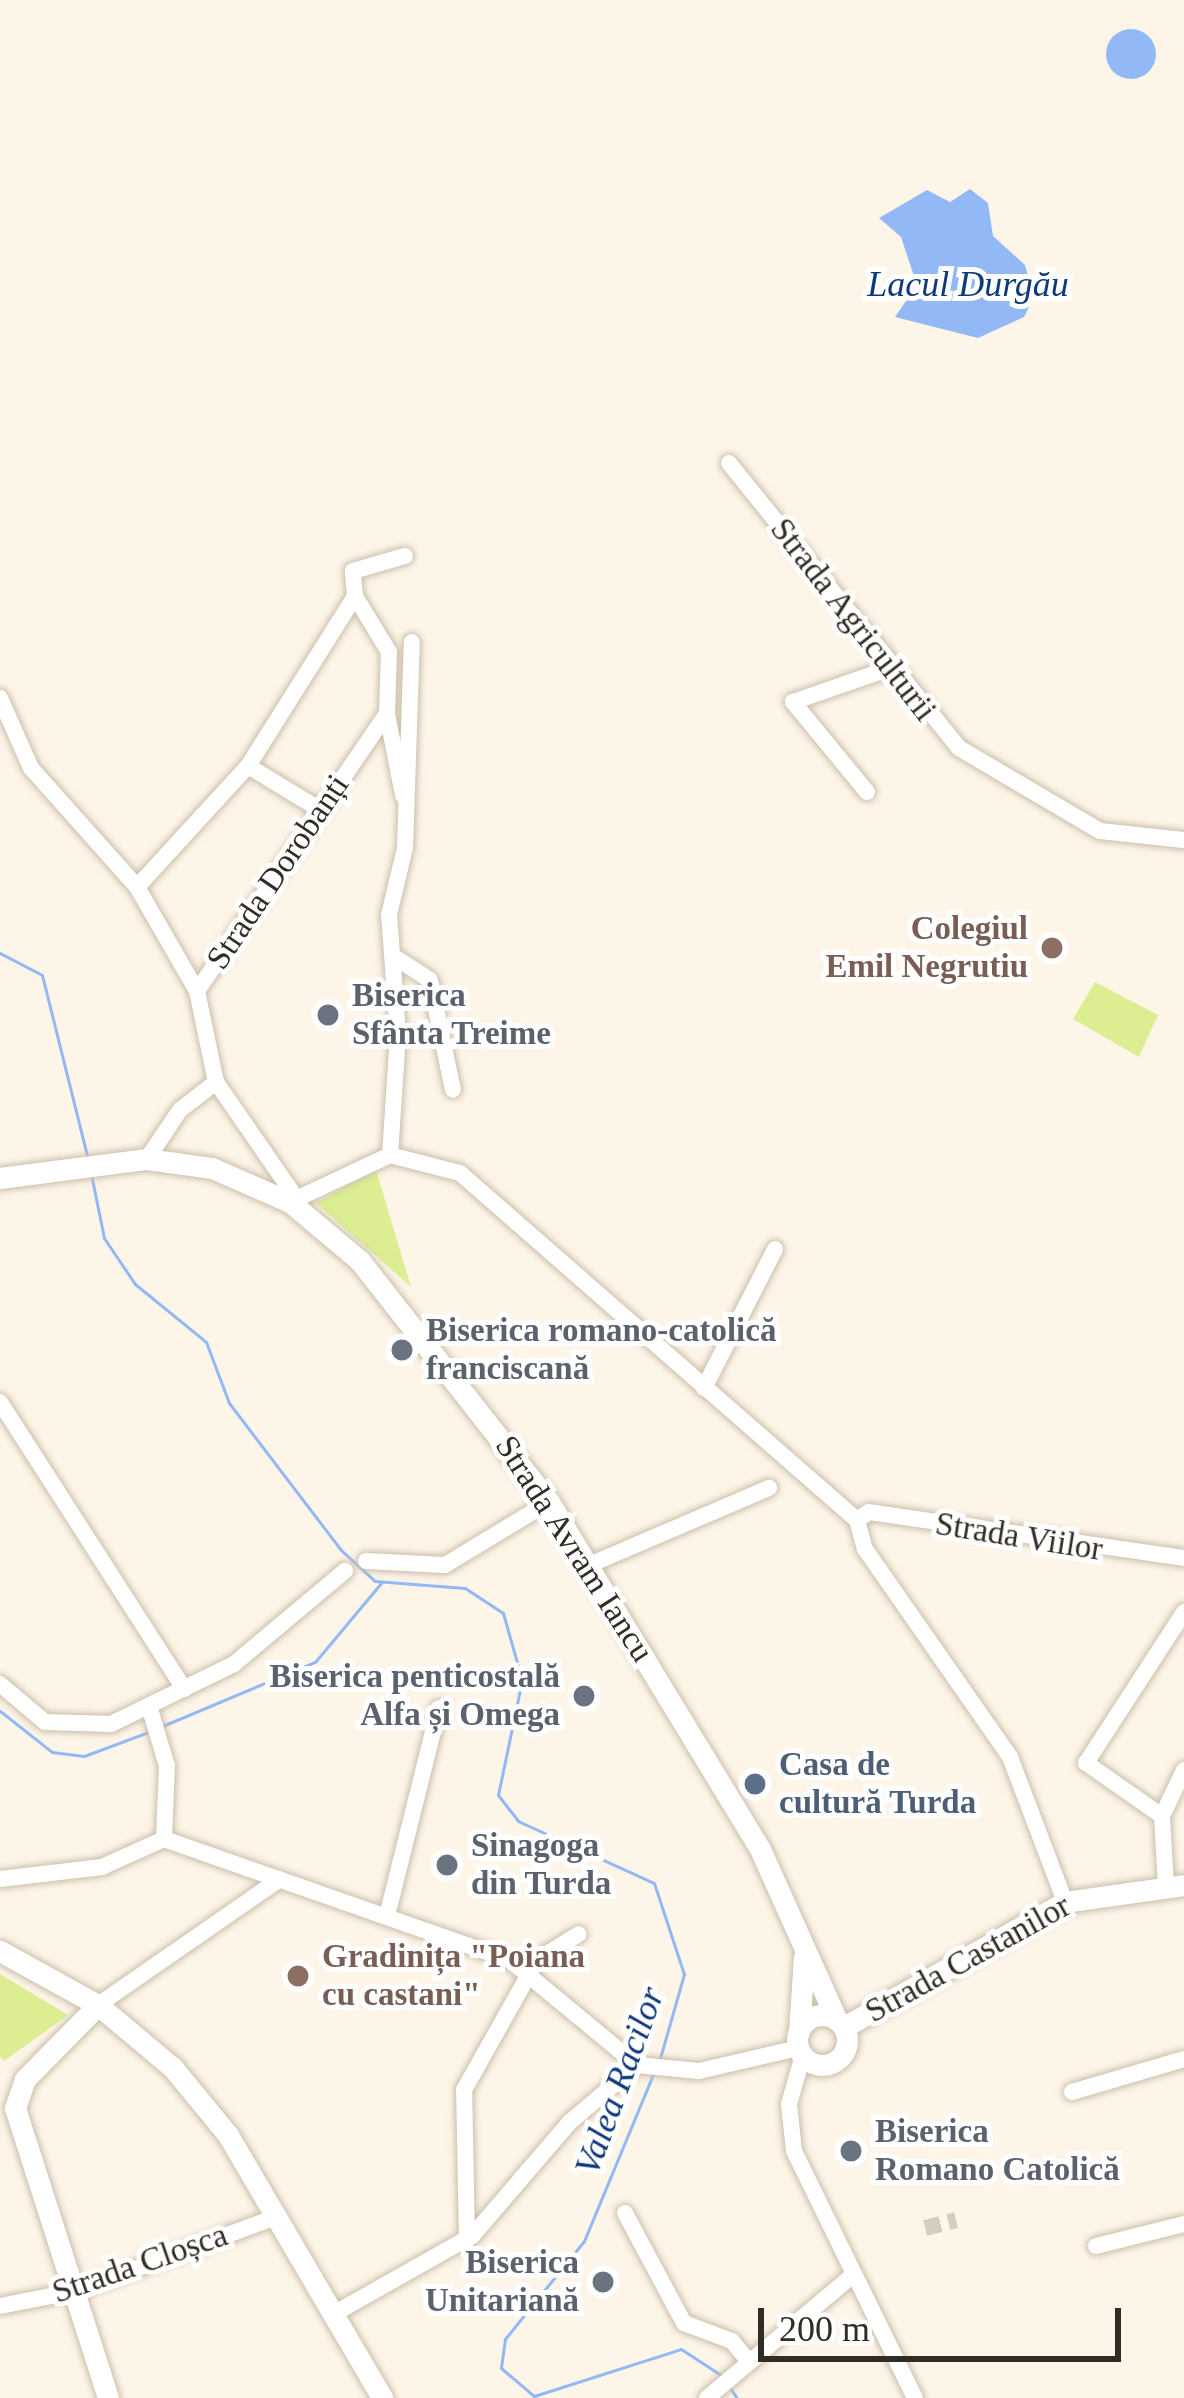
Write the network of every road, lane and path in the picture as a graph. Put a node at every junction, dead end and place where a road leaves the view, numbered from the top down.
1 (729, 463) dead end
2 (405, 556) dead end
3 (355, 596) junction
4 (412, 642) dead end
5 (888, 669) junction
6 (0, 698) edge
7 (387, 714) junction
8 (358, 752) junction
9 (248, 766) junction
10 (396, 771) junction
11 (866, 792) dead end
12 (322, 811) junction
13 (406, 815) junction
14 (1184, 840) edge
15 (137, 887) junction
16 (396, 958) junction
17 (197, 991) junction
18 (216, 1082) junction
19 (453, 1090) dead end
20 (390, 1155) junction
21 (147, 1159) junction
22 (48, 1174) junction
23 (0, 1178) edge
24 (0, 1187) edge
25 (293, 1200) junction
26 (775, 1249) dead end
27 (704, 1388) junction
28 (0, 1402) edge
29 (770, 1489) dead end
30 (549, 1502) junction
31 (857, 1520) junction
32 (1184, 1558) edge
33 (366, 1561) dead end
34 (589, 1565) junction
35 (345, 1571) dead end
36 (1184, 1612) edge
37 (1178, 1636) edge
38 (0, 1684) edge
39 (184, 1689) junction
40 (439, 1708) dead end
41 (152, 1714) junction
42 (1184, 1770) edge
43 (1162, 1816) junction
44 (164, 1839) junction
45 (0, 1879) edge
46 (280, 1879) junction
47 (1178, 1889) edge
48 (1066, 1901) junction
49 (387, 1916) junction
50 (578, 1934) dead end
51 (803, 1945) junction
52 (0, 1952) edge
53 (529, 1974) junction
54 (98, 2005) junction
55 (840, 2023) junction
56 (800, 2046) junction
57 (1184, 2059) edge
58 (641, 2066) junction
59 (9, 2092) edge
60 (1072, 2092) dead end
61 (466, 2206) junction
62 (625, 2213) dead end
63 (493, 2215) junction
64 (279, 2216) junction
65 (1184, 2224) edge
66 (467, 2240) junction
67 (1096, 2246) dead end
68 (853, 2275) junction
69 (76, 2291) junction
70 (0, 2306) edge
71 (337, 2312) junction
72 (746, 2365) junction
73 (713, 2393) edge
74 (108, 2398) edge
75 (382, 2398) edge
76 (915, 2398) edge

1 - 5 street, Strada Agriculturii
2 - 3 street
3 - 7 street
3 - 9 street
4 - 13 street
5 - 11 street
5 - 14 street, Strada Agriculturii
6 - 15 street
7 - 8 street, Strada Dorobanți
7 - 10 street
8 - 10 street, Strada Dorobanți
8 - 12 street, Strada Dorobanți
9 - 12 street
9 - 15 street
10 - 13 street
12 - 17 street, Strada Dorobanți
13 - 16 street
15 - 17 street
16 - 19 street
16 - 20 street
17 - 18 street
18 - 21 street
18 - 25 street
20 - 25 street
20 - 27 street
21 - 22 main road, Strada Avram Iancu
21 - 25 main road, Strada Avram Iancu
22 - 23 main road
22 - 24 main road
25 - 30 main road, Strada Avram Iancu
26 - 27 street
27 - 31 street
28 - 39 street
29 - 34 street
30 - 33 street
30 - 34 main road, Strada Avram Iancu
31 - 32 street, Strada Viilor
31 - 48 street
34 - 51 main road, Strada Avram Iancu
35 - 39 street
36 - 37 street
37 - 43 street
38 - 41 street
39 - 41 street
40 - 49 street
41 - 44 street
42 - 43 street
43 - 47 street
44 - 45 street
44 - 46 street
46 - 49 street
46 - 54 street
47 - 48 main road, Strada Castanilor
48 - 55 main road, Strada Castanilor
49 - 53 street
50 - 53 street
51 - 55 main road, Strada Avram Iancu
51 - 56 main road, Strada Avram Iancu
52 - 54 main road
53 - 58 street
53 - 61 street
54 - 59 main road
54 - 64 main road
55 - 56 main road
55 - 56 main road
56 - 58 street
56 - 68 street
57 - 60 street
58 - 63 street
59 - 69 main road
61 - 63 street
61 - 66 street
62 - 72 street
63 - 66 street
64 - 69 street, Strada Cloșca
64 - 71 main road
65 - 67 street
66 - 71 street
68 - 72 street
68 - 76 street
69 - 70 street, Strada Cloșca
69 - 74 main road
71 - 75 main road
72 - 73 street

